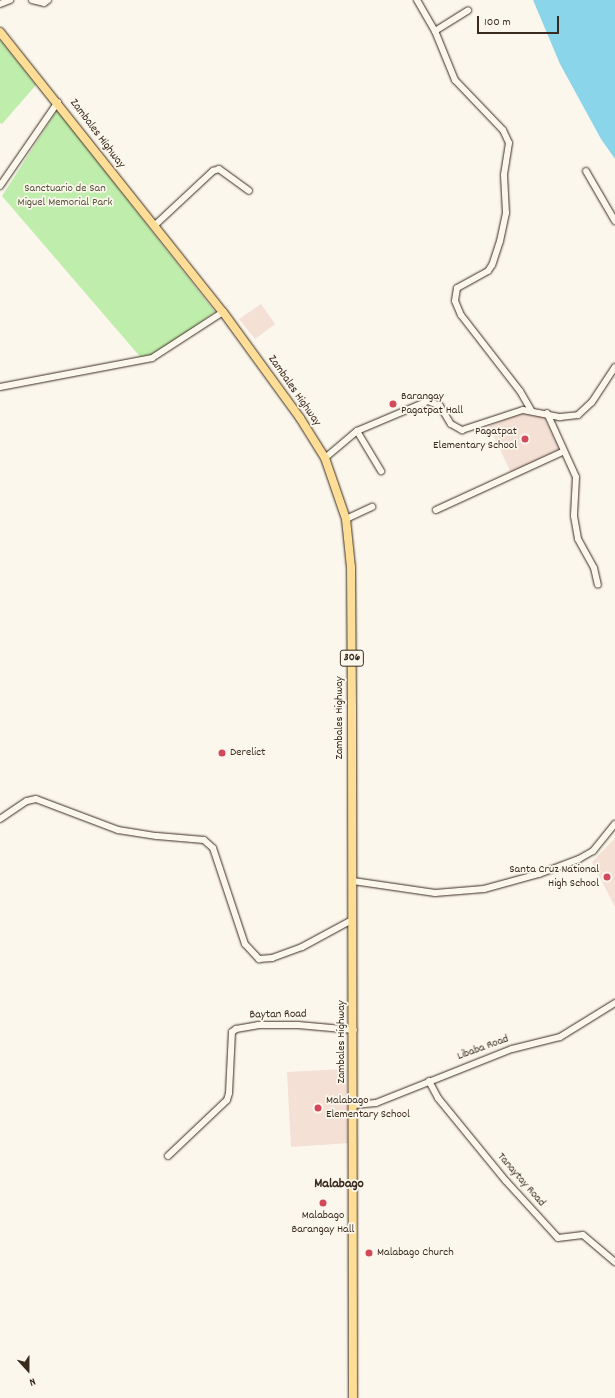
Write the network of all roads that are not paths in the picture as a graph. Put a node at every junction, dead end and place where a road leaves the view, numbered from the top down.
1 (10, 0) edge
2 (32, 0) edge
3 (48, 0) edge
4 (417, 0) edge
5 (0, 4) edge
6 (468, 10) dead end
7 (435, 31) junction
8 (0, 32) edge
9 (58, 102) junction
10 (586, 171) dead end
11 (0, 186) edge
12 (248, 191) dead end
13 (615, 221) edge
14 (154, 226) junction
15 (223, 312) junction
16 (615, 367) edge
17 (0, 387) edge
18 (531, 410) junction
19 (547, 413) junction
20 (357, 431) junction
21 (562, 452) junction
22 (325, 458) junction
23 (381, 471) dead end
24 (372, 507) dead end
25 (436, 510) dead end
26 (346, 519) junction
27 (598, 585) dead end
28 (0, 819) edge
29 (615, 824) edge
30 (353, 881) junction
31 (352, 920) junction
32 (615, 1003) edge
33 (354, 1030) junction
34 (429, 1081) junction
35 (354, 1105) junction
36 (168, 1156) dead end
37 (615, 1262) edge
38 (353, 1398) edge

1 - 5 street
2 - 3 street
4 - 7 street
6 - 7 street
7 - 18 street
8 - 9 main road, Zambales Highway / 306
9 - 11 street
9 - 14 main road, Zambales Highway / 306
10 - 13 street
12 - 14 street
14 - 15 main road, Zambales Highway / 306
15 - 17 street
15 - 22 main road, Zambales Highway / 306
16 - 19 street
18 - 19 street
18 - 20 street
19 - 21 street
20 - 22 street
20 - 23 street
21 - 25 street
21 - 27 street
22 - 26 main road, Zambales Highway / 306
24 - 26 street
26 - 30 main road, Zambales Highway / 306
28 - 31 street
29 - 30 street
30 - 31 main road, Zambales Highway / 306
31 - 33 main road, Zambales Highway / 306
32 - 34 street, Libaba Road
33 - 35 main road, Zambales Highway / 306
33 - 36 street, Baytan Road
34 - 35 street, Libaba Road
34 - 37 street, Tanaytay Road
35 - 38 main road, Zambales Highway / 306

